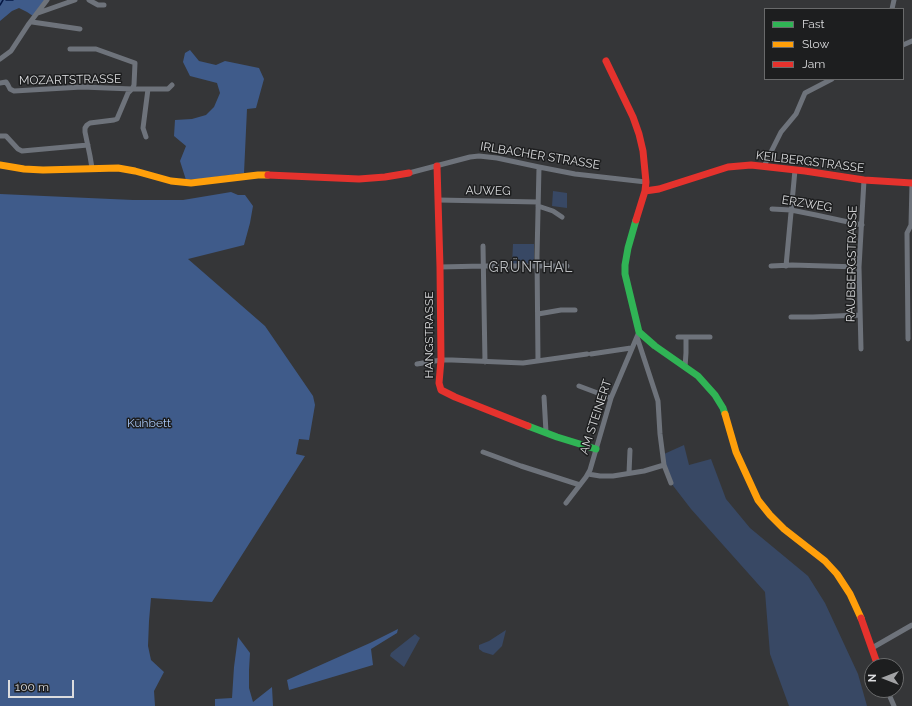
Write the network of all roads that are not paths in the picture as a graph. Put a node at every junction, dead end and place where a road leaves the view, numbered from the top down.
1 (47, 0) edge
2 (75, 0) edge
3 (88, 0) edge
4 (104, 5) dead end
5 (38, 13) junction
6 (32, 22) junction
7 (80, 28) dead end
8 (70, 50) dead end
9 (0, 59) edge
10 (606, 61) dead end
11 (830, 80) edge
12 (0, 83) edge
13 (172, 85) dead end
14 (132, 89) junction
15 (148, 89) junction
16 (0, 136) edge
17 (146, 137) dead end
18 (88, 145) junction
19 (0, 165) edge
20 (437, 166) junction
21 (764, 166) junction
22 (539, 167) junction
23 (92, 168) junction
24 (795, 170) junction
25 (409, 172) joint
26 (864, 180) junction
27 (646, 182) junction
28 (912, 183) edge
29 (645, 191) junction
30 (438, 200) junction
31 (538, 204) junction
32 (772, 209) dead end
33 (791, 210) junction
34 (562, 217) dead end
35 (862, 225) junction
36 (484, 246) dead end
37 (484, 266) junction
38 (537, 266) junction
39 (567, 266) dead end
40 (771, 266) dead end
41 (786, 266) junction
42 (859, 267) junction
43 (440, 268) junction
44 (575, 310) dead end
45 (538, 314) junction
46 (859, 315) junction
47 (791, 317) dead end
48 (638, 334) junction
49 (678, 337) dead end
50 (686, 337) junction
51 (710, 337) dead end
52 (908, 339) dead end
53 (631, 348) junction
54 (860, 349) dead end
55 (441, 360) junction
56 (538, 361) junction
57 (486, 362) junction
58 (417, 364) dead end
59 (685, 367) junction
60 (579, 386) dead end
61 (544, 397) dead end
62 (611, 398) junction
63 (546, 432) junction
64 (596, 449) junction
65 (630, 450) dead end
66 (483, 452) dead end
67 (664, 465) junction
68 (629, 473) junction
69 (588, 474) junction
70 (671, 482) dead end
71 (580, 485) junction
72 (566, 503) dead end
73 (912, 625) edge
74 (872, 648) junction
75 (875, 658) edge

1 - 5 street
2 - 5 street
3 - 4 street
5 - 6 street
6 - 7 street
6 - 9 street
8 - 14 street
10 - 27 street
11 - 21 street
12 - 14 street, MOZARTSTRASSE
13 - 15 street
14 - 15 street
14 - 18 street, MOZARTSTRASSE
15 - 17 street
16 - 18 street
18 - 23 street, MOZARTSTRASSE
19 - 23 street, IRLBACHER STRASSE
20 - 22 street, IRLBACHER STRASSE
20 - 25 street, IRLBACHER STRASSE
20 - 30 street, HANGSTRASSE
21 - 24 street, KEILBERGSTRASSE
21 - 29 street, KEILBERGSTRASSE
22 - 27 street, IRLBACHER STRASSE
22 - 31 street
23 - 25 street, IRLBACHER STRASSE
24 - 26 street, KEILBERGSTRASSE
24 - 33 street
26 - 28 street, KEILBERGSTRASSE
26 - 35 street, RAUBBERGSTRASSE
27 - 29 street
28 - 52 street
29 - 48 street
30 - 31 street, AUWEG
30 - 43 street, HANGSTRASSE
31 - 34 street
31 - 38 street
32 - 33 street, ERZWEG
33 - 35 street, ERZWEG
33 - 41 street
35 - 42 street, RAUBBERGSTRASSE
36 - 37 street
37 - 38 street
37 - 43 street
37 - 57 street
38 - 39 street
38 - 45 street
40 - 41 street
41 - 42 street
42 - 46 street, RAUBBERGSTRASSE
43 - 55 street, HANGSTRASSE
44 - 45 street
45 - 56 street
46 - 47 street
46 - 54 street, RAUBBERGSTRASSE
48 - 53 street, AM STEINERT
48 - 59 street
48 - 67 street
49 - 50 street
50 - 51 street
50 - 59 street
53 - 56 street
53 - 62 street, AM STEINERT
55 - 57 street
55 - 58 street
55 - 63 street, HANGSTRASSE
56 - 57 street
59 - 74 street
60 - 62 street
61 - 63 street
62 - 64 street, AM STEINERT
63 - 64 street, HANGSTRASSE
64 - 69 street, AM STEINERT
65 - 68 street
66 - 71 street
67 - 68 street
67 - 70 street
68 - 69 street
69 - 71 street, AM STEINERT
71 - 72 street, AM STEINERT
73 - 74 street
74 - 75 street

